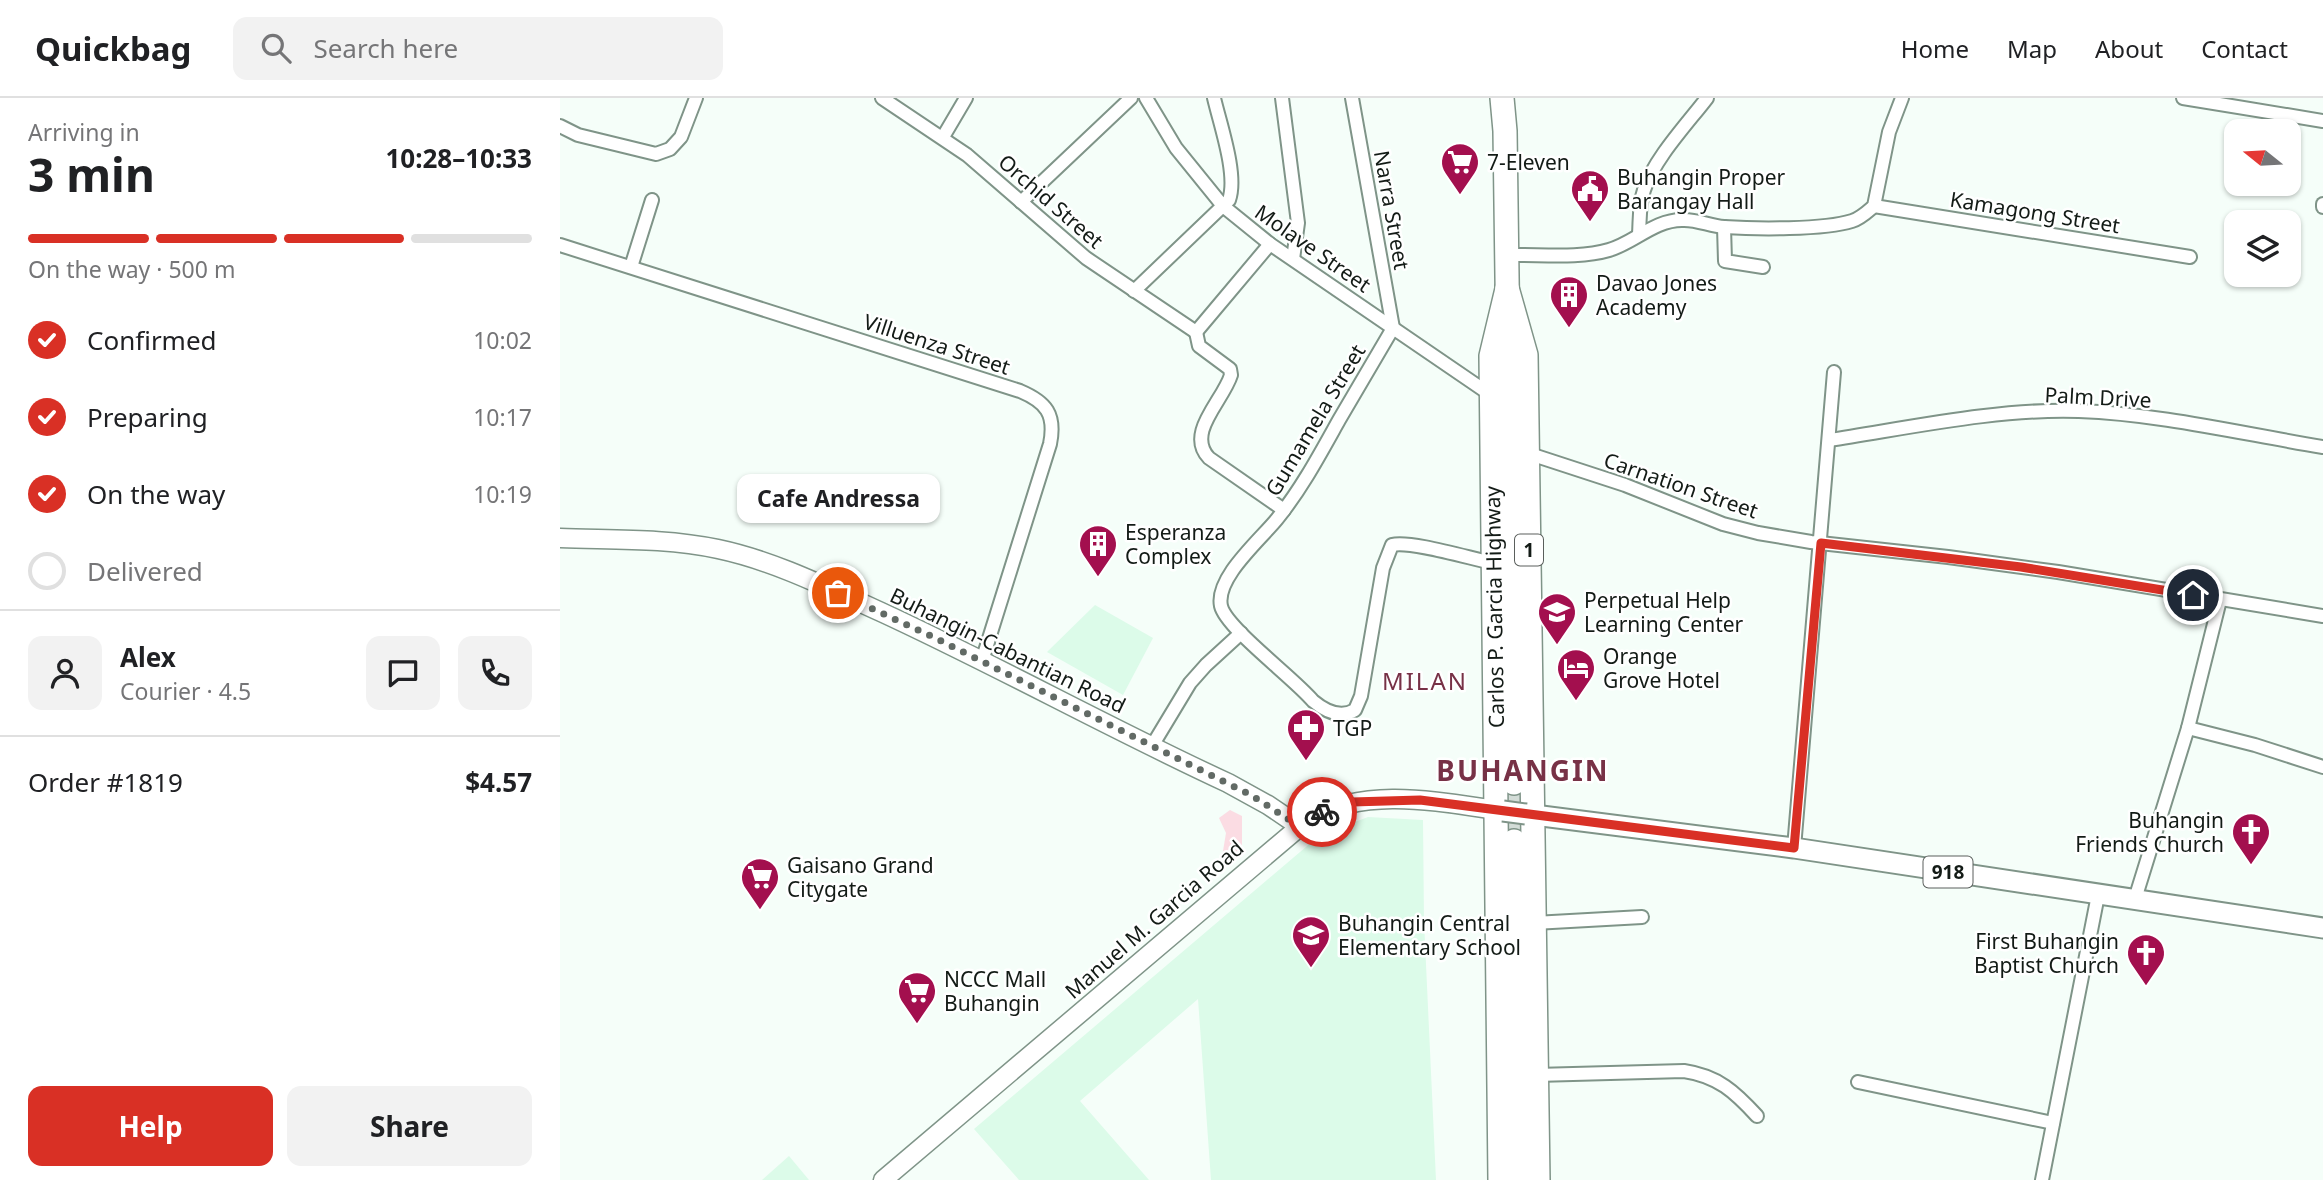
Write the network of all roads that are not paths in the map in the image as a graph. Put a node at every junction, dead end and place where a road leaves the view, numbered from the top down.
1 (696, 98) edge
2 (882, 98) edge
3 (966, 98) edge
4 (1131, 98) edge
5 (1146, 98) edge
6 (1214, 98) edge
7 (1282, 98) edge
8 (1352, 98) edge
9 (1502, 98) edge
10 (1707, 98) edge
11 (1902, 98) edge
12 (2183, 98) edge
13 (2221, 101) edge
14 (2323, 121) edge
15 (560, 126) edge
16 (943, 137) junction
17 (652, 200) dead end
18 (1021, 202) junction
19 (1223, 206) junction
20 (1874, 206) junction
21 (1724, 227) junction
22 (1639, 234) junction
23 (1270, 244) junction
24 (560, 245) edge
25 (1507, 255) junction
26 (2190, 257) dead end
27 (1293, 259) junction
28 (631, 267) junction
29 (1763, 267) dead end
30 (1507, 288) junction
31 (1133, 291) junction
32 (1394, 328) junction
33 (1196, 332) junction
34 (1834, 372) dead end
35 (1492, 395) junction
36 (1829, 440) junction
37 (2322, 445) edge
38 (1527, 453) junction
39 (1284, 510) junction
40 (560, 538) edge
41 (1821, 543) junction
42 (1493, 563) junction
43 (2220, 600) junction
44 (2323, 616) edge
45 (1241, 633) junction
46 (982, 661) junction
47 (2188, 728) junction
48 (1153, 746) junction
49 (2323, 767) edge
50 (1514, 783) tunnel mouth
51 (1499, 810) junction
52 (1529, 814) junction
53 (1299, 826) junction
54 (1514, 841) tunnel mouth
55 (1794, 848) junction
56 (2098, 895) junction
57 (2134, 899) junction
58 (1642, 917) dead end
59 (1534, 923) junction
60 (2323, 928) edge
61 (1536, 1075) junction
62 (1858, 1082) dead end
63 (1757, 1116) dead end
64 (2053, 1123) junction
65 (883, 1180) edge
66 (1500, 1180) edge
67 (1518, 1180) edge
68 (1538, 1180) edge
69 (2042, 1180) edge

1 - 15 street
2 - 16 street, Orchid Street
3 - 16 street
4 - 18 street
5 - 19 street, Molave Street
6 - 19 street
7 - 27 street
8 - 32 street, Narra Street
9 - 25 highway, Carlos P. Garcia Highway / 1
10 - 22 street
11 - 20 street
12 - 13 street
13 - 14 street
16 - 18 street, Orchid Street
17 - 28 street
18 - 31 street, Orchid Street
19 - 23 street, Molave Street
19 - 31 street
20 - 21 street
20 - 26 street, Kamagong Street
21 - 22 street
21 - 29 street
22 - 25 street
23 - 27 street, Molave Street
23 - 33 street
24 - 28 street, Villuenza Street
25 - 30 highway, Carlos P. Garcia Highway / 1
27 - 32 street, Molave Street
28 - 46 street, Villuenza Street
30 - 35 highway, Carlos P. Garcia Highway / 1
30 - 38 highway, Carlos P. Garcia Highway / 1
30 - 50 highway, Carlos P. Garcia Highway / 1
31 - 33 street, Orchid Street
32 - 35 street, Molave Street
32 - 39 street, Gumamela Street
33 - 39 street, Orchid Street
34 - 36 street
35 - 42 highway, Carlos P. Garcia Highway / 1
36 - 37 street, Palm Drive
36 - 41 street
38 - 41 street, Carnation Street
38 - 52 highway, Carlos P. Garcia Highway / 1
39 - 45 street, Gumamela Street
40 - 46 main road, Buhangin-Cabantian Road
41 - 43 street, Carnation Street
41 - 55 street
42 - 45 street, Gumamela Street
42 - 51 highway, Carlos P. Garcia Highway / 1
43 - 44 street, Carnation Street
43 - 47 street
45 - 48 street
46 - 48 main road, Buhangin-Cabantian Road
47 - 49 street
47 - 57 street
48 - 53 main road, Buhangin-Cabantian Road
51 - 52 main road, 918, bridge
51 - 53 main road, Manuel M. Garcia Road
51 - 66 highway, Carlos P. Garcia Highway / 1
52 - 55 main road, 918
52 - 59 highway, Carlos P. Garcia Highway / 1
53 - 65 main road, Manuel M. Garcia Road
54 - 67 highway
55 - 56 main road, 918
56 - 57 main road, 918
56 - 64 street
57 - 60 main road, 918
58 - 59 street
59 - 61 highway, Carlos P. Garcia Highway / 1
61 - 63 street
61 - 68 highway, Carlos P. Garcia Highway / 1
62 - 64 street
64 - 69 street

